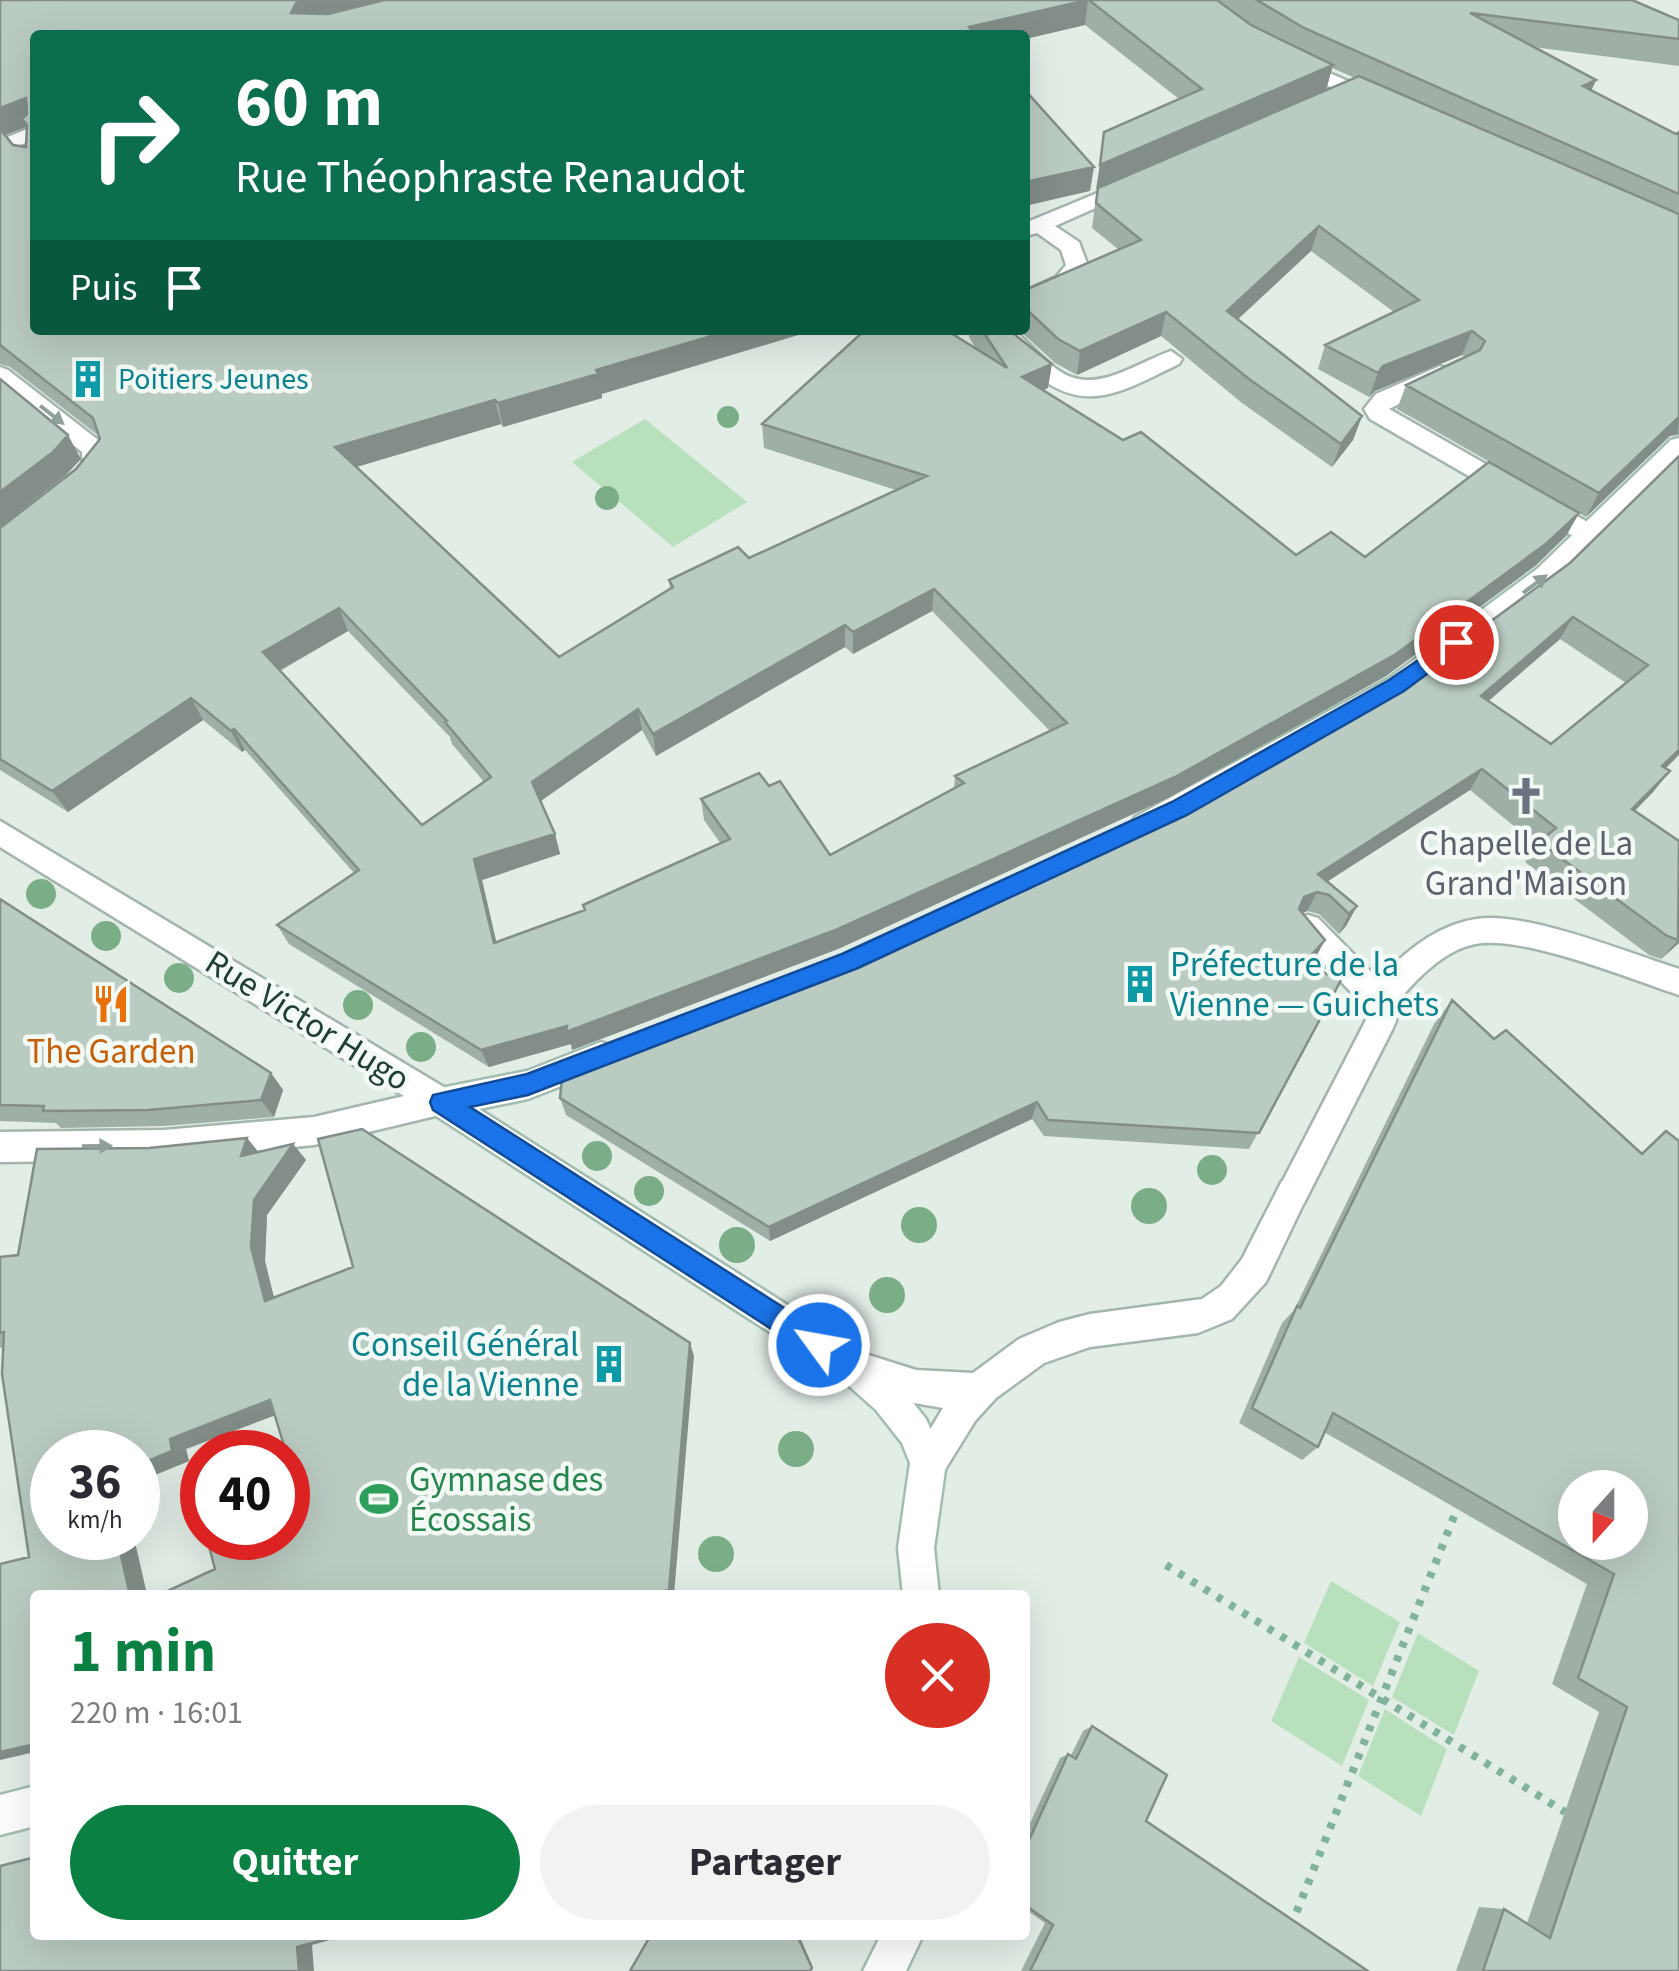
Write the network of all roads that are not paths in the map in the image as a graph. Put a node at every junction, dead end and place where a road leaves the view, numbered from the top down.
1 (1280, 56) edge
2 (1351, 90) junction
3 (1317, 105) edge
4 (1399, 110) edge
5 (1138, 182) edge
6 (1033, 228) edge
7 (1030, 297) edge
8 (1006, 335) edge
9 (1170, 358) dead end
10 (1460, 366) edge
11 (0, 374) edge
12 (1679, 446) edge
13 (62, 496) edge
14 (1589, 534) junction
15 (0, 832) edge
16 (1128, 832) edge
17 (1308, 927) edge
18 (1679, 982) edge
19 (1380, 1002) junction
20 (635, 1044) edge
21 (442, 1102) junction
22 (0, 1148) edge
23 (851, 1365) junction
24 (977, 1390) junction
25 (928, 1464) junction
26 (916, 1590) edge
27 (30, 1807) edge
28 (0, 1815) edge
29 (901, 1940) edge
30 (884, 1971) edge

1 - 2 street
2 - 3 street
2 - 4 street
5 - 6 street
6 - 7 street
8 - 9 street
10 - 14 street
11 -> 13 street
12 - 14 street
16 -> 14 street
15 - 21 street, Rue Victor Hugo
17 - 19 street
18 - 19 street
19 - 24 street
20 - 21 street
22 -> 21 street
21 - 23 street, Rue Victor Hugo
23 - 24 street
23 - 25 street, Rue Victor Hugo
24 - 25 street
25 - 26 street
27 - 28 street
29 - 30 street

